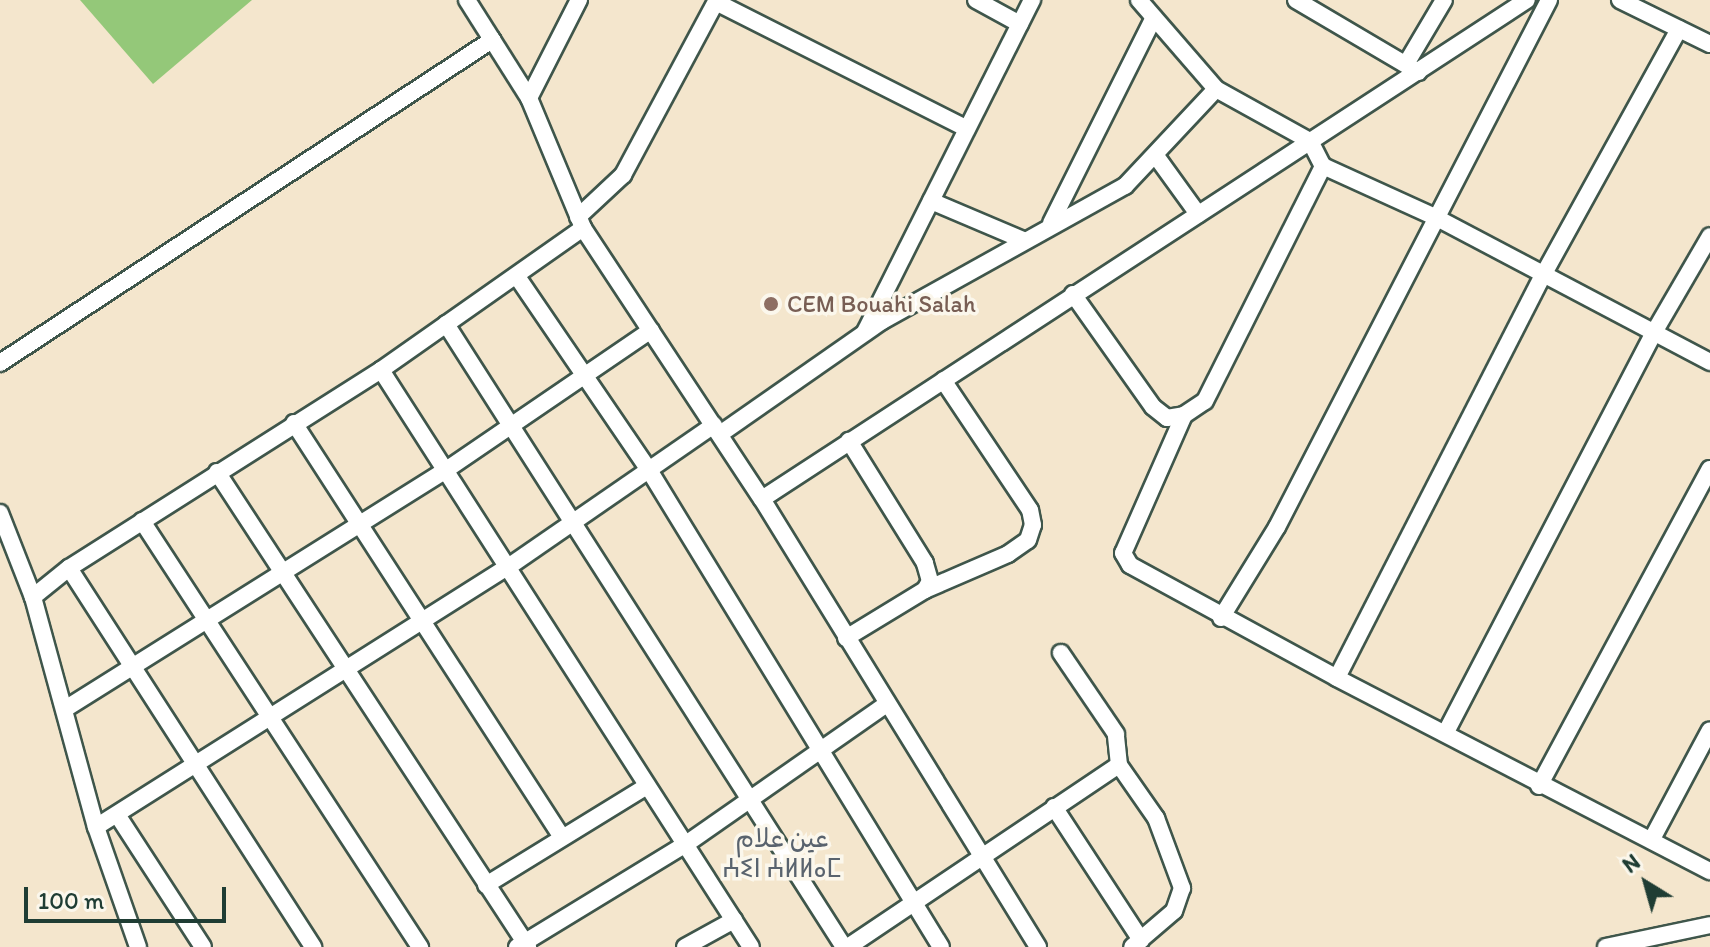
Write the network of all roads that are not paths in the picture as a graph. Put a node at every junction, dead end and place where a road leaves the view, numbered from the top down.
1 (467, 0) edge
2 (579, 0) edge
3 (976, 0) edge
4 (1032, 0) edge
5 (1139, 0) edge
6 (1296, 0) edge
7 (1444, 0) edge
8 (1527, 0) edge
9 (1549, 0) edge
10 (1620, 0) edge
11 (716, 1) edge
12 (1153, 19) junction
13 (1020, 24) junction
14 (1679, 29) junction
15 (492, 40) junction
16 (1710, 44) edge
17 (1412, 68) junction
18 (1216, 89) junction
19 (529, 98) junction
20 (967, 129) junction
21 (1310, 141) junction
22 (1156, 156) junction
23 (1323, 166) junction
24 (931, 201) junction
25 (1198, 214) junction
26 (1435, 217) junction
27 (580, 222) junction
28 (1051, 223) junction
29 (1710, 236) edge
30 (1023, 240) junction
31 (1542, 277) junction
32 (518, 278) junction
33 (1073, 294) junction
34 (446, 324) junction
35 (651, 330) junction
36 (864, 333) junction
37 (1653, 334) junction
38 (1710, 362) edge
39 (0, 363) edge
40 (381, 370) junction
41 (585, 375) junction
42 (943, 380) junction
43 (1184, 415) junction
44 (512, 422) junction
45 (294, 423) junction
46 (717, 429) junction
47 (849, 441) junction
48 (1710, 469) edge
49 (446, 470) junction
50 (649, 470) junction
51 (217, 472) junction
52 (762, 499) junction
53 (0, 513) edge
54 (573, 519) junction
55 (142, 521) junction
56 (357, 521) junction
57 (508, 567) junction
58 (69, 568) junction
59 (281, 570) junction
60 (925, 590) junction
61 (33, 597) junction
62 (207, 618) junction
63 (1221, 618) junction
64 (420, 619) junction
65 (846, 638) junction
66 (1061, 653) dead end
67 (136, 665) junction
68 (345, 668) junction
69 (1337, 678) junction
70 (887, 704) junction
71 (65, 709) junction
72 (272, 716) junction
73 (1710, 730) edge
74 (1446, 732) junction
75 (824, 751) junction
76 (196, 765) junction
77 (1119, 765) junction
78 (647, 786) junction
79 (1539, 786) junction
80 (747, 800) junction
81 (1054, 807) junction
82 (118, 816) junction
83 (96, 827) junction
84 (561, 836) junction
85 (1652, 839) junction
86 (686, 844) junction
87 (982, 853) junction
88 (1710, 871) edge
89 (486, 885) junction
90 (910, 902) junction
91 (734, 920) junction
92 (1710, 925) edge
93 (1137, 944) edge
94 (523, 945) edge
95 (138, 947) edge
96 (203, 947) edge
97 (313, 947) edge
98 (420, 947) edge
99 (685, 947) edge
100 (751, 947) edge
101 (846, 947) edge
102 (941, 947) edge
103 (1038, 947) edge
104 (1606, 947) edge

1 - 15 street
2 - 19 street
3 - 13 street
4 - 13 street
5 - 12 street
6 - 17 street
7 - 17 street
8 - 17 street
9 - 26 street
10 - 14 street
11 - 20 street
11 - 27 street
12 - 18 street
12 - 28 street
13 - 20 street
14 - 16 street
14 - 31 street
15 - 19 street
15 - 39 street
17 - 21 street
18 - 21 street
18 - 22 street
19 - 27 street
20 - 24 street
21 - 23 street
21 - 25 street
22 - 25 street
22 - 28 street
23 - 26 street
23 - 43 street
24 - 30 street
24 - 36 street
25 - 33 street
26 - 31 street
26 - 63 street
27 - 32 street
27 - 35 street
28 - 30 street
29 - 37 street
30 - 36 street
31 - 37 street
31 - 69 street
32 - 34 street
32 - 41 street
33 - 42 street
33 - 43 street
34 - 40 street
34 - 44 street
35 - 41 street
35 - 46 street
36 - 46 street
37 - 38 street
37 - 74 street
40 - 45 street
40 - 49 street
41 - 44 street
41 - 50 street
42 - 47 street
42 - 60 street
43 - 63 street
44 - 49 street
44 - 54 street
45 - 51 street
45 - 56 street
46 - 50 street
46 - 52 street
47 - 52 street
47 - 60 street
48 - 79 street
49 - 56 street
49 - 57 street
50 - 54 street
50 - 75 street
51 - 55 street
51 - 59 street
52 - 65 street
53 - 61 street
54 - 57 street
54 - 80 street
55 - 58 street
55 - 62 street
56 - 59 street
56 - 64 street
57 - 64 street
57 - 78 street
58 - 61 street
58 - 67 street
59 - 62 street
59 - 68 street
60 - 65 street
61 - 71 street
62 - 67 street
62 - 72 street
63 - 69 street
64 - 68 street
64 - 84 street
65 - 70 street
66 - 77 street
67 - 71 street
67 - 76 street
68 - 72 street
68 - 89 street
69 - 74 street
70 - 75 street
70 - 87 street
71 - 83 street
72 - 76 street
72 - 98 street
73 - 85 street
74 - 79 street
75 - 80 street
75 - 90 street
76 - 82 street
76 - 97 street
77 - 81 street
77 - 93 street
78 - 84 street
78 - 86 street
79 - 85 street
80 - 86 street
80 - 101 street
81 - 87 street
81 - 93 street
82 - 83 street
82 - 96 street
83 - 95 street
84 - 89 street
85 - 88 street
86 - 91 street
86 - 94 street
87 - 90 street
87 - 103 street
89 - 94 street
90 - 101 street
90 - 102 street
91 - 99 street
91 - 100 street
92 - 104 street

